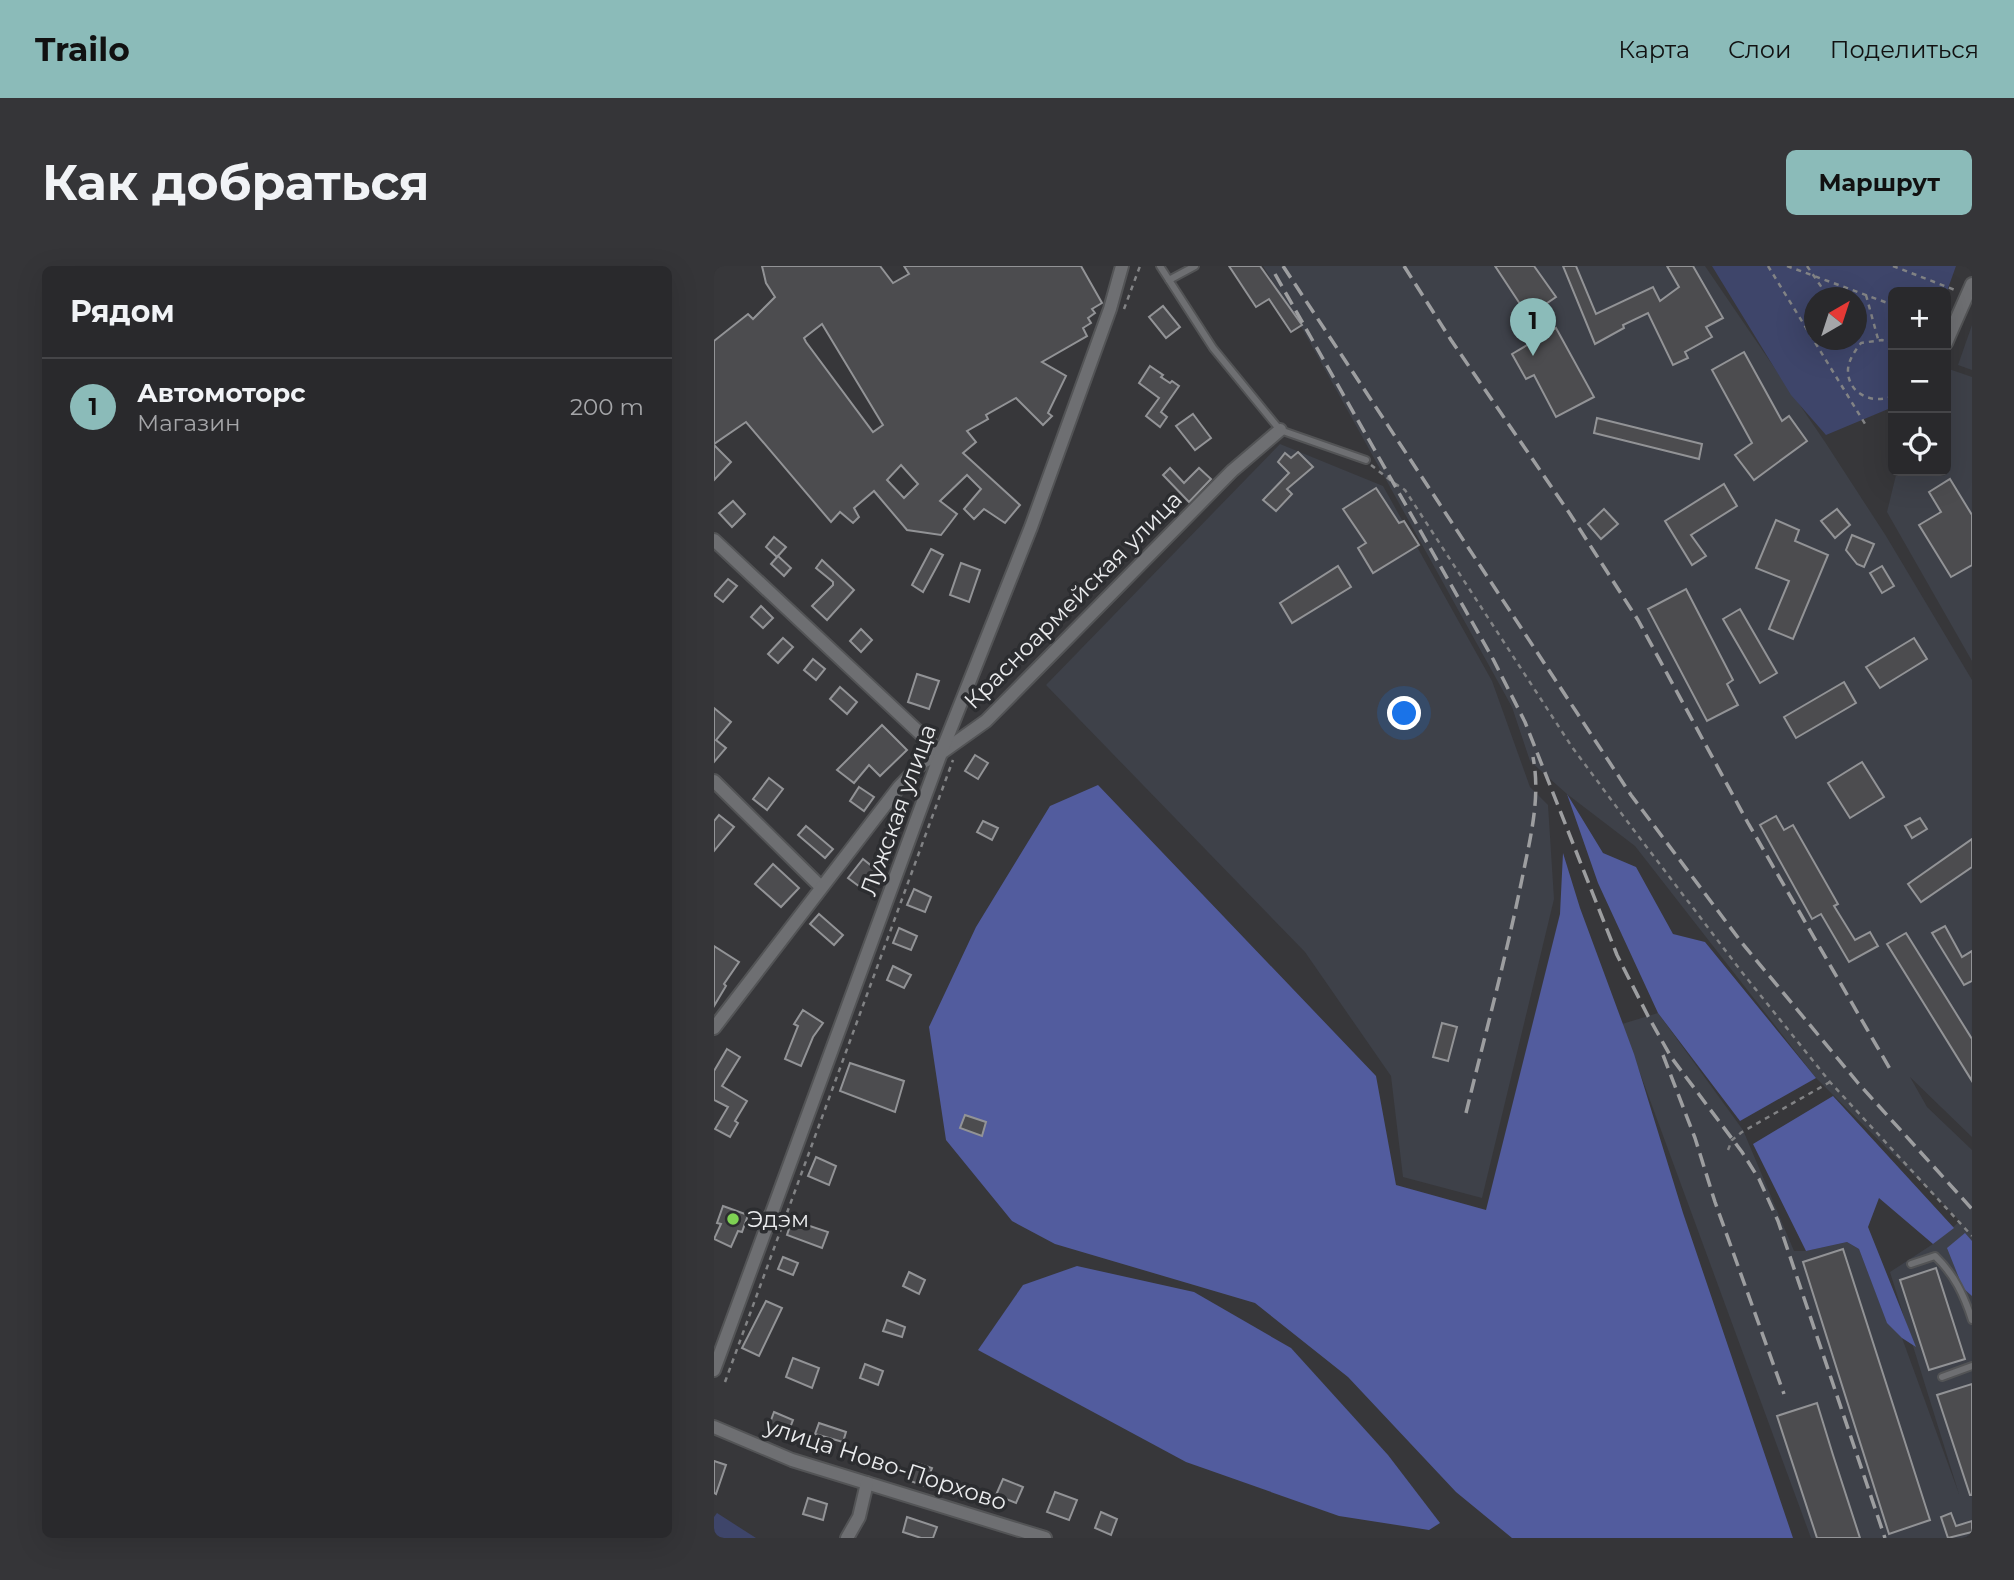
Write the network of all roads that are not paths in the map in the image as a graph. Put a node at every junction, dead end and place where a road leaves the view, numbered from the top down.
1 (1122, 266) edge
2 (1160, 266) edge
3 (1195, 266) edge
4 (1170, 280) junction
5 (1969, 290) edge
6 (1951, 331) edge
7 (1280, 430) junction
8 (1366, 460) road end
9 (714, 540) edge
10 (942, 753) junction
11 (714, 781) edge
12 (821, 887) junction
13 (714, 1028) edge
14 (1911, 1264) dead end
15 (1972, 1320) edge
16 (1972, 1366) edge
17 (714, 1370) edge
18 (1942, 1377) dead end
19 (714, 1427) edge
20 (867, 1483) junction
21 (847, 1538) edge
22 (1045, 1538) edge

1 - 10 street, Лужская улица
2 - 4 lane
3 - 4 lane
4 - 7 lane
5 - 6 street
7 - 8 lane
7 - 10 street, Красноармейская улица
9 - 10 street
10 - 12 street, Красноармейская улица
10 - 17 street, Лужская улица
11 - 12 street
12 - 13 street, Красноармейская улица
14 - 15 lane
16 - 18 lane
19 - 20 street, улица Ново-Порхово
20 - 21 street
20 - 22 street, улица Ново-Порхово

